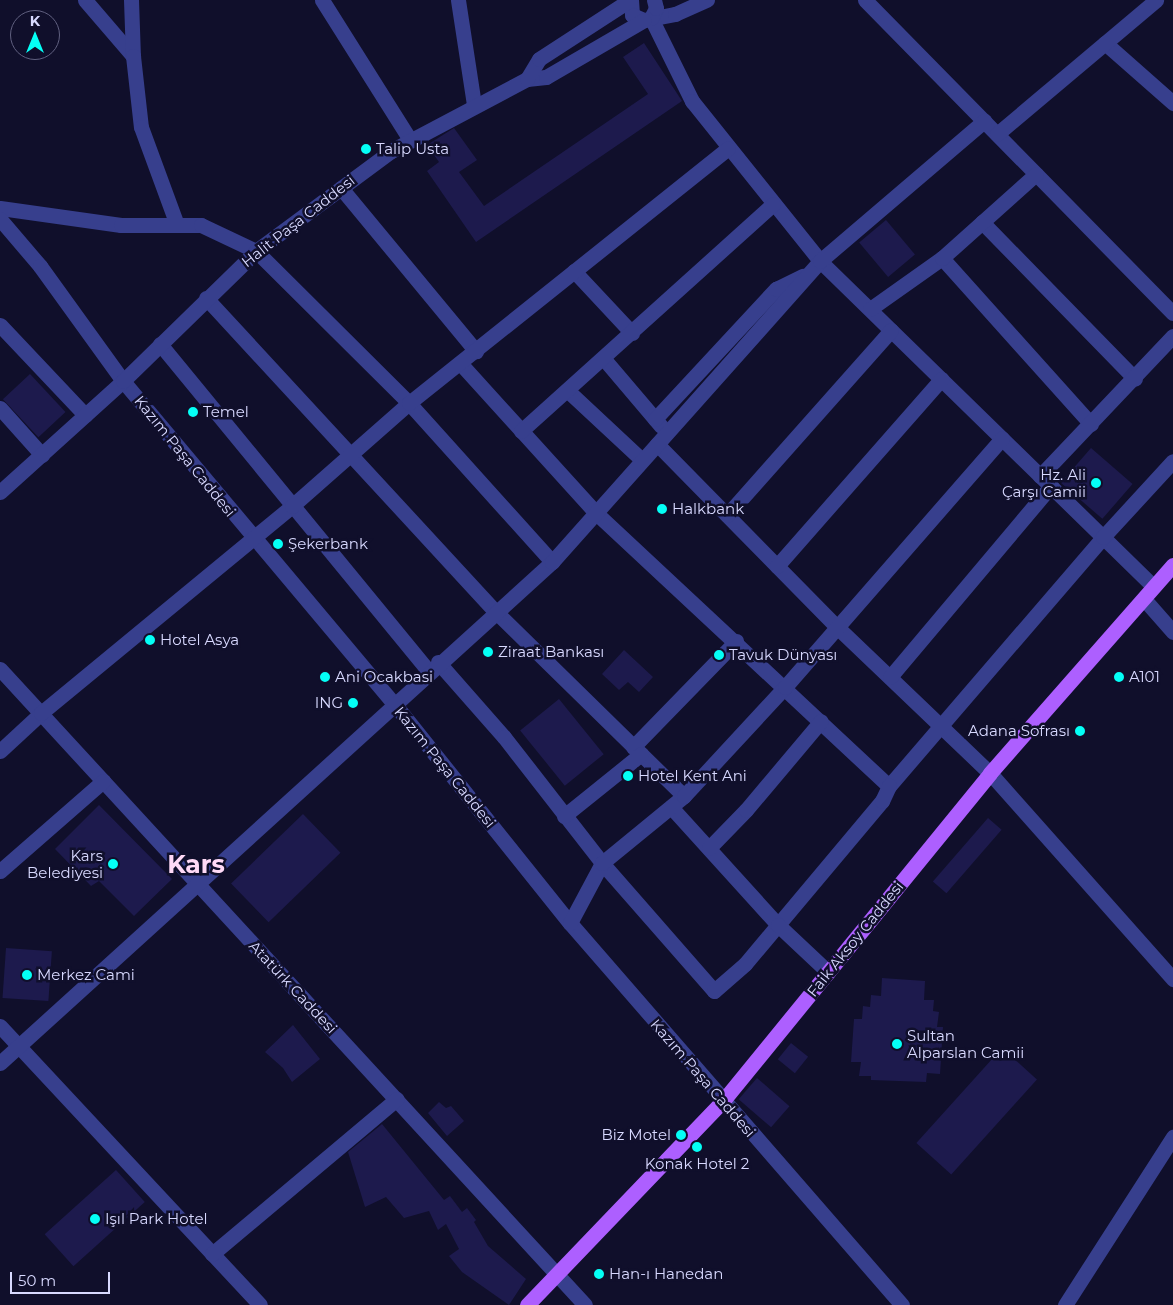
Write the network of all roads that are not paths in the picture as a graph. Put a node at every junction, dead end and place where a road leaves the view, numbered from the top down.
1 (85, 0) edge
2 (131, 0) edge
3 (322, 0) edge
4 (458, 0) edge
5 (631, 0) edge
6 (654, 0) edge
7 (707, 0) edge
8 (865, 0) edge
9 (1156, 0) edge
10 (647, 19) junction
11 (1105, 43) junction
12 (132, 56) junction
13 (527, 79) junction
14 (1173, 103) edge
15 (474, 105) junction
16 (984, 121) junction
17 (997, 134) junction
18 (410, 140) junction
19 (728, 148) junction
20 (1036, 174) junction
21 (341, 188) junction
22 (773, 204) junction
23 (0, 208) edge
24 (0, 219) edge
25 (982, 222) junction
26 (177, 225) junction
27 (256, 251) junction
28 (942, 258) junction
29 (815, 266) junction
30 (574, 271) junction
31 (206, 298) junction
32 (870, 309) junction
33 (1173, 313) edge
34 (0, 325) edge
35 (891, 330) junction
36 (632, 333) junction
37 (1173, 336) edge
38 (160, 344) junction
39 (476, 351) junction
40 (604, 359) junction
41 (460, 364) junction
42 (941, 379) junction
43 (1135, 379) junction
44 (122, 381) junction
45 (568, 390) junction
46 (409, 403) junction
47 (0, 408) edge
48 (85, 415) junction
49 (655, 418) junction
50 (1091, 424) junction
51 (521, 431) junction
52 (668, 432) junction
53 (1002, 438) junction
54 (657, 444) junction
55 (42, 455) junction
56 (351, 455) junction
57 (642, 460) junction
58 (1173, 461) edge
59 (1040, 476) junction
60 (1051, 486) junction
61 (0, 491) edge
62 (292, 506) junction
63 (596, 513) junction
64 (726, 515) junction
65 (1103, 537) junction
66 (253, 539) junction
67 (552, 562) junction
68 (1173, 565) edge
69 (777, 566) junction
70 (1153, 586) junction
71 (1144, 600) junction
72 (496, 612) junction
73 (837, 626) junction
74 (1173, 632) edge
75 (736, 642) junction
76 (434, 667) junction
77 (0, 669) edge
78 (890, 677) junction
79 (785, 687) junction
80 (396, 706) junction
81 (41, 713) junction
82 (821, 721) junction
83 (941, 726) junction
84 (637, 750) junction
85 (0, 751) edge
86 (990, 773) junction
87 (103, 781) junction
88 (889, 786) junction
89 (684, 796) junction
90 (671, 807) junction
91 (564, 816) junction
92 (709, 848) junction
93 (602, 863) junction
94 (0, 871) edge
95 (196, 882) junction
96 (570, 923) junction
97 (778, 925) junction
98 (828, 972) junction
99 (1173, 980) edge
100 (0, 1026) edge
101 (18, 1046) junction
102 (0, 1063) edge
103 (397, 1099) junction
104 (722, 1102) junction
105 (1173, 1138) edge
106 (212, 1254) junction
107 (556, 1271) junction
108 (260, 1305) edge
109 (527, 1305) edge
110 (585, 1305) edge
111 (902, 1305) edge
112 (1065, 1305) edge

1 - 12 street
2 - 12 street
3 - 18 street
4 - 15 street
5 - 10 street
5 - 13 street
6 - 10 street
7 - 10 street
8 - 16 street
9 - 11 street
10 - 13 street, Halit Paşa Caddesi
10 - 19 street
11 - 14 street
11 - 17 street
12 - 26 street
13 - 15 street, Halit Paşa Caddesi
15 - 18 street, Halit Paşa Caddesi
16 - 17 street
16 - 29 street
17 - 20 street
18 - 21 street, Halit Paşa Caddesi
19 - 22 street
19 - 30 street
20 - 25 street
20 - 33 street
21 - 27 street, Halit Paşa Caddesi
21 - 39 street
22 - 29 street
22 - 36 street
23 - 26 street
24 - 44 street, Kazım Paşa Caddesi
25 - 28 street
25 - 43 street
26 - 27 street
27 - 31 street, Halit Paşa Caddesi
27 - 46 street
28 - 32 street
28 - 50 street
29 - 32 street
29 - 49 street
29 - 52 street
30 - 36 street
30 - 39 street
31 - 38 street, Halit Paşa Caddesi
31 - 56 street
32 - 35 street
34 - 48 street
35 - 42 street
35 - 64 street
36 - 40 street
37 - 43 street
38 - 44 street, Halit Paşa Caddesi
38 - 62 street
39 - 41 street
40 - 45 street
40 - 49 street
41 - 46 street
41 - 51 street
42 - 53 street
42 - 69 street
43 - 50 street
44 - 48 street, Halit Paşa Caddesi
44 - 66 street, Kazım Paşa Caddesi
45 - 51 street
45 - 57 street
46 - 56 street
46 - 67 street
47 - 55 street
48 - 55 street, Halit Paşa Caddesi
49 - 52 street
50 - 59 street
51 - 63 street
52 - 54 street
53 - 59 street
53 - 73 street
54 - 57 street
54 - 64 street
55 - 61 street, Halit Paşa Caddesi
56 - 62 street
56 - 72 street
57 - 63 street
58 - 65 street
59 - 60 street
60 - 65 street
60 - 78 street
62 - 66 street
62 - 76 street
63 - 67 street
63 - 75 street
64 - 69 street
65 - 70 street
65 - 83 street
66 - 80 street, Kazım Paşa Caddesi
66 - 81 street
67 - 72 street
68 - 70 main road, Faik Aksoy Caddesi
69 - 73 street
70 - 71 main road, Faik Aksoy Caddesi
71 - 74 street
71 - 86 main road, Faik Aksoy Caddesi
72 - 76 street
72 - 84 street
73 - 78 street
73 - 79 street
75 - 79 street
75 - 84 street
76 - 80 street
76 - 91 street
77 - 81 street, Atatürk Caddesi
78 - 83 street
79 - 82 street
79 - 89 street
80 - 95 street
80 - 96 street, Kazım Paşa Caddesi
81 - 85 street
81 - 87 street, Atatürk Caddesi
82 - 88 street
82 - 92 street
83 - 86 street
83 - 88 street
84 - 89 street
84 - 91 street
86 - 98 main road, Faik Aksoy Caddesi
86 - 99 street
87 - 94 street
87 - 95 street, Atatürk Caddesi
88 - 97 street
89 - 90 street
90 - 92 street
90 - 93 street
91 - 93 street
92 - 97 street
93 - 96 street
93 - 97 street
95 - 101 street
95 - 103 street, Atatürk Caddesi
96 - 104 street, Kazım Paşa Caddesi
97 - 98 street
98 - 104 main road, Faik Aksoy Caddesi
100 - 101 street
101 - 102 street
101 - 106 street
103 - 106 street
103 - 107 street, Atatürk Caddesi
104 - 107 main road, Faik Aksoy Caddesi
104 - 111 street, Kazım Paşa Caddesi
105 - 112 street
106 - 108 street
107 - 109 main road, Faik Aksoy Caddesi
107 - 110 street, Atatürk Caddesi

